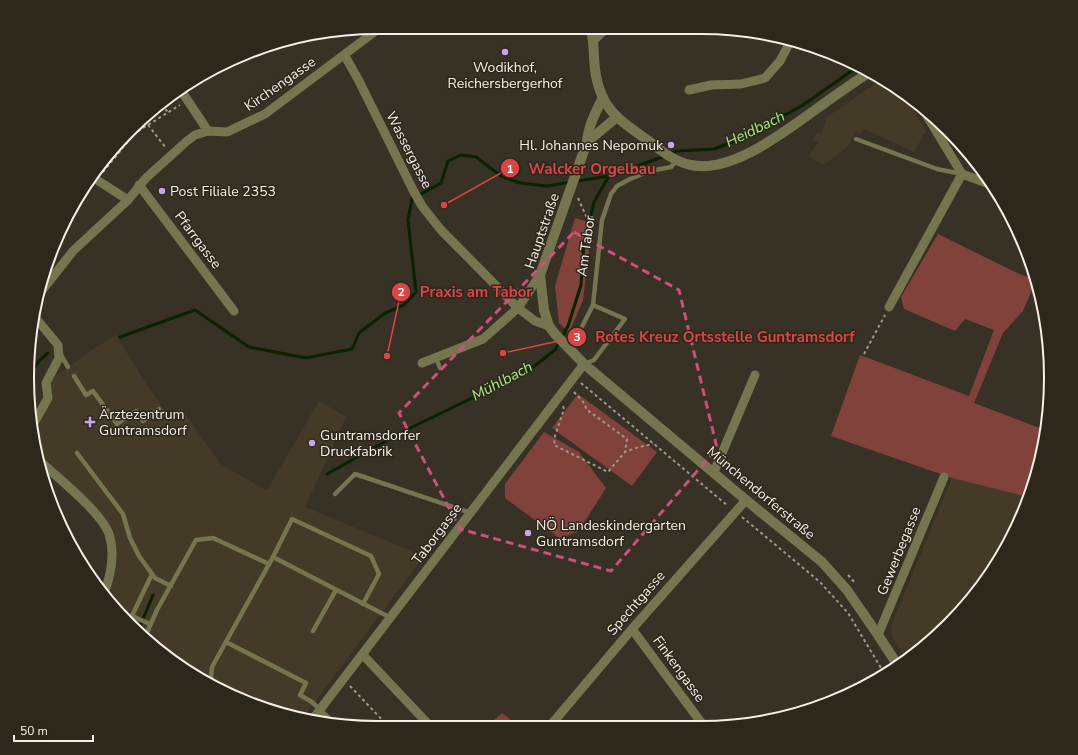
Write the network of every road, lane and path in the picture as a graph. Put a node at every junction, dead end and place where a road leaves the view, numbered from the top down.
1 (372, 34) edge
2 (592, 34) edge
3 (600, 34) edge
4 (594, 40) junction
5 (788, 46) edge
6 (344, 56) junction
7 (864, 76) edge
8 (689, 90) dead end
9 (184, 94) edge
10 (603, 97) junction
11 (188, 100) junction
12 (164, 108) edge
13 (168, 112) junction
14 (617, 117) junction
15 (932, 124) edge
16 (148, 125) junction
17 (140, 130) edge
18 (208, 131) junction
19 (856, 139) dead end
20 (587, 142) junction
21 (122, 148) edge
22 (172, 155) junction
23 (113, 159) edge
24 (677, 160) junction
25 (962, 174) junction
26 (97, 180) edge
27 (982, 181) edge
28 (139, 186) junction
29 (570, 190) junction
30 (128, 200) junction
31 (593, 218) dead end
32 (540, 275) junction
33 (48, 283) edge
34 (593, 305) junction
35 (889, 307) joint
36 (518, 308) junction
37 (234, 311) dead end
38 (39, 322) edge
39 (552, 330) junction
40 (568, 348) junction
41 (58, 352) junction
42 (864, 354) dead end
43 (436, 358) junction
44 (422, 363) dead end
45 (584, 364) junction
46 (68, 367) dead end
47 (440, 368) dead end
48 (755, 375) dead end
49 (74, 376) dead end
50 (563, 392) junction
51 (159, 409) dead end
52 (37, 418) edge
53 (654, 444) dead end
54 (624, 452) junction
55 (77, 453) dead end
56 (46, 467) edge
57 (714, 472) junction
58 (944, 477) dead end
59 (335, 494) dead end
60 (746, 500) junction
61 (470, 513) junction
62 (273, 557) junction
63 (269, 564) junction
64 (152, 574) junction
65 (171, 586) junction
66 (106, 588) edge
67 (336, 590) junction
68 (363, 604) junction
69 (132, 617) edge
70 (133, 618) edge
71 (391, 618) junction
72 (148, 623) junction
73 (632, 629) junction
74 (146, 631) edge
75 (313, 631) dead end
76 (878, 635) junction
77 (226, 642) junction
78 (363, 655) junction
79 (895, 660) edge
80 (211, 678) edge
81 (344, 679) junction
82 (321, 709) junction
83 (316, 715) edge
84 (329, 717) edge
85 (383, 721) edge
86 (425, 721) edge
87 (554, 721) edge
88 (700, 721) edge

1 - 6 street, Kirchengasse
2 - 4 street
3 - 4 street
4 - 10 street
5 - 8 street
6 - 18 street, Kirchengasse
6 - 36 street, Wassergasse
7 - 24 street
9 - 11 street
10 - 14 street
10 - 20 street, Hauptstraße
11 - 13 path
11 - 18 street
12 - 13 path
13 - 16 path
14 - 20 street, Hauptstraße
14 - 24 street
15 - 25 street
16 - 17 path
16 - 22 path
18 - 22 street
19 - 25 lane
20 - 29 street, Hauptstraße
21 - 23 path
22 - 28 street
24 - 34 lane, Am Tabor
25 - 27 street
25 - 35 street
26 - 30 street
28 - 30 street
28 - 37 street, Pfarrgasse
29 - 31 path
29 - 32 street, Hauptstraße
30 - 33 street
32 - 36 street
32 - 39 street, Hauptstraße
34 - 40 lane, Am Tabor
34 - 45 lane
35 - 42 path
36 - 39 street, Wassergasse
36 - 43 street
38 - 41 street
39 - 40 street, Hauptstraße
40 - 45 street, Hauptstraße
41 - 46 lane
41 - 52 street
43 - 44 street
43 - 47 lane
45 - 50 street, Taborgasse
45 - 57 street, Münchendorferstraße
48 - 57 street
49 - 51 lane
50 - 54 path
50 - 54 path
50 - 61 street, Taborgasse
53 - 54 path
55 - 64 lane
56 - 66 street
57 - 60 street, Münchendorferstraße
58 - 76 street, Gewerbegasse
59 - 61 lane
60 - 73 street, Spechtgasse
60 - 76 street, Münchendorferstraße
61 - 71 street, Taborgasse
62 - 63 lane
62 - 67 lane
62 - 68 lane
63 - 65 lane
63 - 77 lane
64 - 65 lane
64 - 69 lane
65 - 72 lane
67 - 68 lane
67 - 75 lane
68 - 71 lane
70 - 72 lane
71 - 78 street, Taborgasse
72 - 74 lane
73 - 87 street, Spechtgasse
73 - 88 street, Finkengasse
76 - 79 street, Münchendorferstraße
77 - 80 lane
77 - 82 lane
78 - 81 street, Taborgasse
78 - 86 street
81 - 82 street, Taborgasse
81 - 85 path
82 - 83 street, Taborgasse
82 - 84 lane

